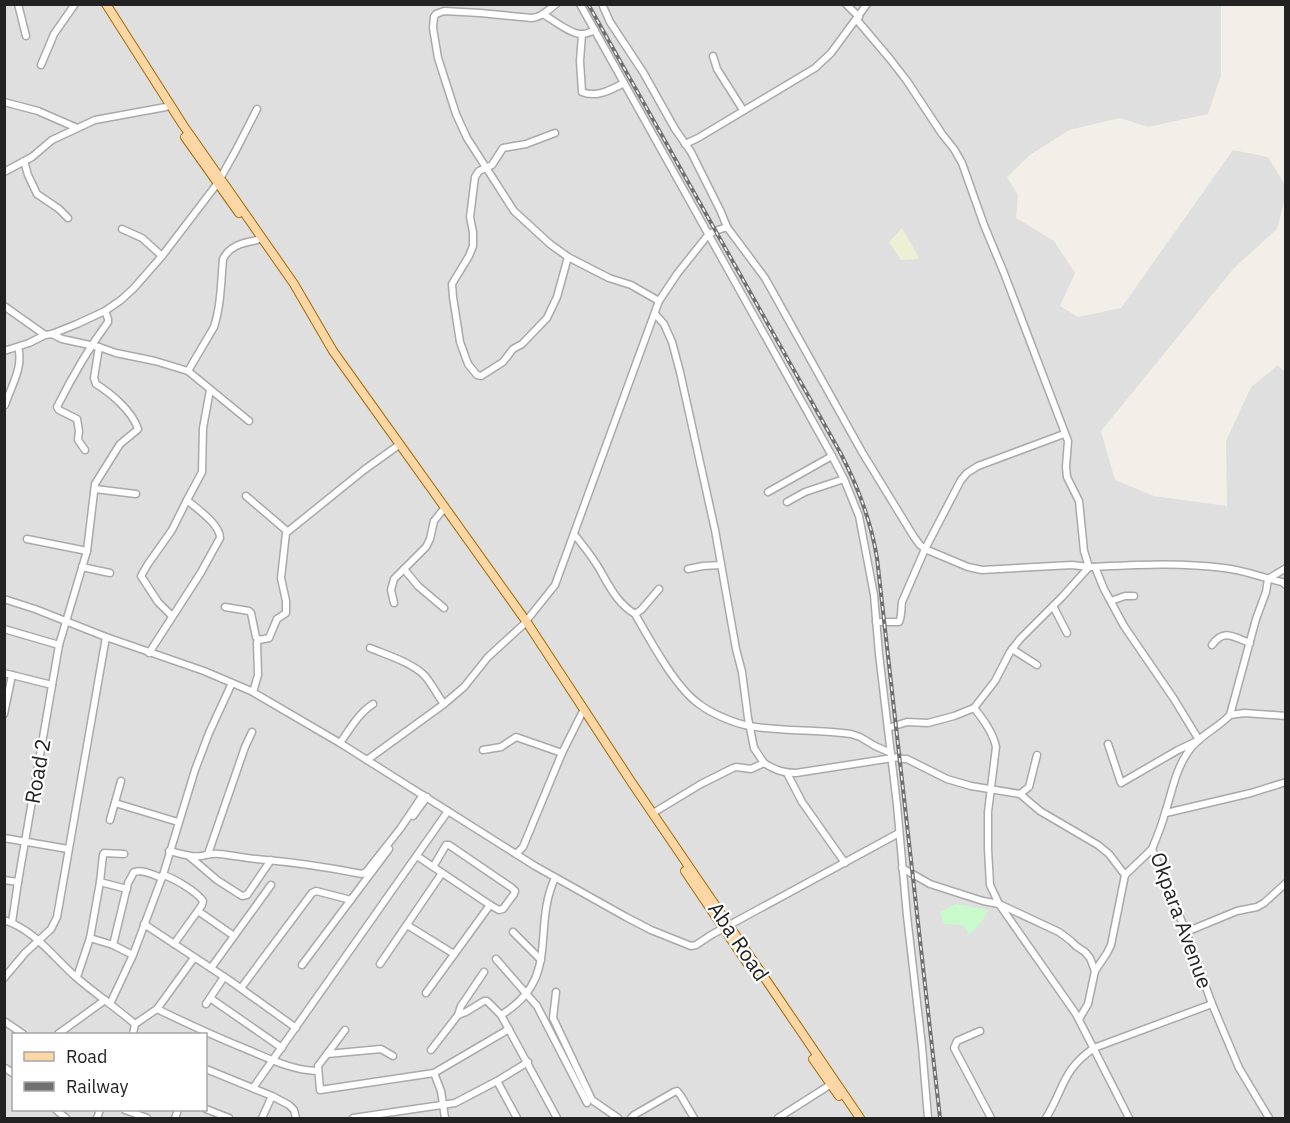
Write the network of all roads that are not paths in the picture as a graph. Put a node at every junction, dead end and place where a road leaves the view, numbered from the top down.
1 (18, 4) edge
2 (75, 4) edge
3 (100, 4) edge
4 (106, 4) edge
5 (556, 4) edge
6 (580, 4) edge
7 (846, 4) edge
8 (867, 4) edge
9 (604, 6) edge
10 (543, 14) junction
11 (858, 18) junction
12 (114, 20) junction
13 (595, 30) junction
14 (582, 34) junction
15 (26, 36) dead end
16 (712, 56) dead end
17 (41, 65) dead end
18 (624, 83) junction
19 (4, 102) edge
20 (166, 107) junction
21 (257, 109) dead end
22 (743, 110) junction
23 (77, 128) junction
24 (555, 133) dead end
25 (698, 138) junction
26 (685, 144) junction
27 (691, 152) junction
28 (24, 161) junction
29 (485, 166) junction
30 (4, 172) edge
31 (219, 181) junction
32 (68, 218) dead end
33 (727, 227) junction
34 (122, 229) dead end
35 (708, 235) junction
36 (257, 240) junction
37 (162, 256) junction
38 (568, 257) junction
39 (659, 301) junction
40 (4, 306) edge
41 (105, 311) junction
42 (655, 314) junction
43 (48, 334) junction
44 (323, 338) junction
45 (91, 345) junction
46 (18, 347) junction
47 (99, 347) junction
48 (4, 351) edge
49 (188, 371) junction
50 (210, 390) junction
51 (4, 405) edge
52 (249, 421) dead end
53 (1064, 434) junction
54 (396, 447) junction
55 (85, 450) dead end
56 (832, 456) junction
57 (844, 479) junction
58 (94, 489) junction
59 (768, 492) dead end
60 (136, 494) dead end
61 (246, 496) dead end
62 (187, 500) junction
63 (787, 502) dead end
64 (442, 511) junction
65 (287, 531) junction
66 (574, 534) junction
67 (27, 539) dead end
68 (925, 549) junction
69 (87, 551) junction
70 (720, 565) junction
71 (82, 567) junction
72 (1092, 567) junction
73 (1286, 568) edge
74 (404, 569) junction
75 (688, 569) dead end
76 (110, 573) dead end
77 (1268, 579) junction
78 (1286, 585) edge
79 (658, 589) dead end
80 (1134, 596) dead end
81 (4, 599) edge
82 (1111, 601) junction
83 (394, 603) dead end
84 (1053, 606) junction
85 (225, 607) dead end
86 (444, 608) dead end
87 (634, 614) junction
88 (172, 616) junction
89 (65, 621) junction
90 (876, 622) junction
91 (525, 623) junction
92 (4, 629) edge
93 (1067, 633) dead end
94 (105, 637) junction
95 (259, 640) junction
96 (1250, 643) junction
97 (59, 645) junction
98 (1212, 645) dead end
99 (370, 648) dead end
100 (1012, 649) junction
101 (149, 652) junction
102 (1037, 665) dead end
103 (4, 673) edge
104 (12, 675) junction
105 (232, 683) junction
106 (52, 684) junction
107 (253, 692) junction
108 (373, 704) dead end
109 (444, 704) junction
110 (974, 708) junction
111 (4, 714) edge
112 (586, 715) junction
113 (1230, 715) junction
114 (1286, 716) edge
115 (750, 726) junction
116 (888, 728) junction
117 (252, 732) dead end
118 (1198, 740) junction
119 (340, 743) junction
120 (1108, 744) dead end
121 (483, 750) dead end
122 (562, 753) junction
123 (892, 755) junction
124 (1037, 755) dead end
125 (367, 760) junction
126 (764, 763) junction
127 (618, 765) junction
128 (787, 773) junction
129 (122, 781) dead end
130 (1286, 782) edge
131 (991, 790) junction
132 (1020, 794) junction
133 (425, 796) junction
134 (115, 803) junction
135 (448, 811) junction
136 (653, 813) junction
137 (1166, 813) junction
138 (110, 820) dead end
139 (178, 822) junction
140 (899, 833) junction
141 (4, 837) edge
142 (25, 841) junction
143 (68, 849) junction
144 (1152, 849) junction
145 (169, 851) junction
146 (124, 854) dead end
147 (208, 854) junction
148 (516, 854) junction
149 (189, 856) junction
150 (417, 856) junction
151 (271, 860) junction
152 (845, 863) junction
153 (433, 867) junction
154 (903, 868) junction
155 (442, 873) junction
156 (1125, 875) junction
157 (162, 877) junction
158 (556, 878) junction
159 (4, 879) edge
160 (18, 882) junction
161 (100, 882) junction
162 (1286, 883) edge
163 (271, 885) dead end
164 (127, 889) junction
165 (247, 895) junction
166 (351, 900) junction
167 (258, 903) junction
168 (490, 904) junction
169 (999, 904) junction
170 (198, 911) junction
171 (4, 920) edge
172 (12, 922) junction
173 (144, 924) junction
174 (407, 925) junction
175 (726, 927) junction
176 (513, 932) dead end
177 (1185, 932) junction
178 (234, 936) junction
179 (90, 938) junction
180 (38, 940) junction
181 (174, 944) junction
182 (113, 945) junction
183 (454, 954) junction
184 (133, 955) junction
185 (194, 958) junction
186 (496, 959) dead end
187 (541, 960) junction
188 (380, 964) dead end
189 (302, 965) dead end
190 (211, 968) junction
191 (1095, 971) junction
192 (484, 972) dead end
193 (77, 977) junction
194 (224, 977) junction
195 (4, 978) edge
196 (240, 988) junction
197 (556, 992) dead end
198 (426, 993) dead end
199 (526, 995) junction
200 (107, 1002) junction
201 (1212, 1004) junction
202 (157, 1009) junction
203 (458, 1015) junction
204 (501, 1015) junction
205 (1079, 1019) junction
206 (4, 1021) edge
207 (135, 1024) junction
208 (296, 1028) junction
209 (509, 1029) junction
210 (345, 1030) dead end
211 (980, 1031) dead end
212 (20, 1033) edge
213 (61, 1033) edge
214 (133, 1033) edge
215 (282, 1048) junction
216 (1094, 1048) junction
217 (431, 1050) dead end
218 (327, 1054) junction
219 (393, 1056) dead end
220 (273, 1060) junction
221 (528, 1062) junction
222 (207, 1069) edge
223 (317, 1071) junction
224 (434, 1073) junction
225 (497, 1081) junction
226 (833, 1083) junction
227 (253, 1088) junction
228 (272, 1096) junction
229 (587, 1102) dead end
230 (443, 1105) junction
231 (207, 1109) edge
232 (413, 1109) junction
233 (136, 1114) edge
234 (514, 1117) edge
235 (1049, 1117) edge
236 (147, 1119) edge
237 (229, 1119) edge
238 (262, 1119) edge
239 (296, 1119) edge
240 (352, 1119) edge
241 (414, 1119) edge
242 (445, 1119) edge
243 (557, 1119) edge
244 (618, 1119) edge
245 (631, 1119) edge
246 (694, 1119) edge
247 (778, 1119) edge
248 (854, 1119) edge
249 (860, 1119) edge
250 (928, 1119) edge
251 (991, 1119) edge
252 (1129, 1119) edge
253 (1269, 1119) edge

1 - 15 street
2 - 17 street
3 - 12 main road
4 - 12 main road
5 - 10 street
6 - 13 street
7 - 11 street
8 - 11 street
9 - 26 street
10 - 14 street
10 - 29 street
11 - 22 street
11 - 53 street
12 - 20 main road
12 - 31 main road
13 - 14 street
13 - 18 street
14 - 18 street
16 - 22 street
18 - 35 street
19 - 23 street
20 - 23 street
20 - 31 main road
21 - 31 street
22 - 25 street
23 - 28 street
24 - 29 street
25 - 26 street
25 - 27 street
26 - 27 street
27 - 33 street
28 - 30 street
28 - 32 street
29 - 38 street
29 - 38 street
31 - 36 main road
31 - 37 street
31 - 44 main road
33 - 35 street
33 - 68 street
34 - 37 street
35 - 39 street
35 - 56 street
36 - 44 main road
36 - 49 street
37 - 41 street
38 - 39 street
39 - 42 street
40 - 43 street
41 - 43 street
41 - 45 street
42 - 66 street
42 - 70 street
43 - 45 street
43 - 46 street
44 - 54 main road
44 - 91 main road
45 - 47 street
45 - 55 street
46 - 48 street
46 - 51 street
47 - 49 street
47 - 58 street
49 - 50 street
50 - 52 street
50 - 62 street
53 - 68 street
53 - 72 street
54 - 64 main road
54 - 65 street
56 - 57 street
56 - 59 street
57 - 63 street
57 - 90 street
58 - 60 street
58 - 69 street, Road 2
61 - 65 street
62 - 88 street
62 - 88 street
64 - 74 street
64 - 91 main road
65 - 95 street
66 - 87 street
66 - 91 street
67 - 69 street
68 - 72 street
68 - 90 street
69 - 71 street, Road 2
70 - 75 street
70 - 115 street
71 - 76 street
71 - 89 street, Road 2
72 - 77 street
72 - 82 street
72 - 84 street
73 - 77 street
74 - 83 street
74 - 86 street
77 - 78 street
77 - 96 street
79 - 87 street
80 - 82 street
81 - 89 street
82 - 118 street
84 - 93 street
84 - 100 street
85 - 95 street
87 - 115 street
88 - 101 street
89 - 94 street
89 - 97 street, Road 2
90 - 116 street
91 - 109 street
91 - 112 main road
92 - 97 street
94 - 101 street
94 - 143 street
95 - 107 street
96 - 98 street
96 - 113 street
97 - 106 street, Road 2
99 - 109 street
100 - 102 street
100 - 110 street
101 - 105 street
103 - 104 street
104 - 106 street
104 - 111 street
105 - 107 street
105 - 139 street
106 - 142 street, Road 2
107 - 119 street
108 - 119 street
109 - 125 street
110 - 116 street
110 - 131 street
112 - 122 street
112 - 127 main road
113 - 114 street
113 - 118 street, Okpara Avenue
115 - 123 street
115 - 126 street
116 - 123 street
117 - 147 street
118 - 120 street
118 - 137 street, Okpara Avenue
119 - 125 street
121 - 122 street
122 - 148 street
123 - 128 street
123 - 131 street
123 - 140 street
124 - 132 street
125 - 133 street
126 - 128 street
126 - 136 street
127 - 136 main road, Aba Road
127 - 175 main road, Aba Road
128 - 152 street
129 - 134 street
130 - 137 street
131 - 132 street
131 - 169 street
132 - 156 street
133 - 135 street
133 - 151 street
133 - 166 street
134 - 138 street
134 - 139 street
135 - 148 street
135 - 150 street
136 - 175 main road, Aba Road
137 - 144 street, Okpara Avenue
139 - 145 street
140 - 152 street
140 - 154 street
141 - 142 street
142 - 143 street
142 - 160 street, Road 2
143 - 180 street
144 - 156 street
144 - 177 street, Okpara Avenue
145 - 149 street
145 - 157 street
146 - 161 street
147 - 149 street
147 - 151 street
148 - 158 street
149 - 165 street
150 - 153 street
150 - 208 street
151 - 165 street
152 - 175 street
153 - 155 street
153 - 168 street
154 - 169 street
154 - 250 street
155 - 168 street
155 - 174 street
156 - 191 street
157 - 164 street
157 - 170 street
157 - 173 street
158 - 175 street
158 - 187 street
159 - 160 street
160 - 172 street, Road 2
161 - 164 street
161 - 179 street
162 - 177 street
163 - 167 street
164 - 182 street
165 - 167 street
166 - 189 street
166 - 196 street
167 - 178 street
168 - 183 street
169 - 191 street
169 - 205 street
170 - 178 street
170 - 181 street
171 - 172 street
172 - 180 street
173 - 181 street
173 - 184 street
174 - 183 street
174 - 188 street
175 - 226 main road, Aba Road
176 - 187 street
177 - 201 street, Okpara Avenue
178 - 190 street
179 - 182 street
179 - 193 street
180 - 193 street
180 - 195 street
181 - 185 street
182 - 184 street
183 - 198 street
184 - 200 street
185 - 190 street
185 - 202 street
186 - 199 street
187 - 199 street
190 - 194 street
191 - 205 street
192 - 203 street
193 - 200 street
194 - 196 street
194 - 215 street
196 - 208 street
197 - 244 street
199 - 204 street
199 - 229 street
200 - 207 street
200 - 213 street
201 - 216 street
201 - 253 street, Okpara Avenue
202 - 207 street
202 - 220 street
203 - 204 street
203 - 217 street
204 - 209 street
205 - 216 street
206 - 212 street
207 - 214 street
208 - 215 street
209 - 221 street
209 - 224 street
210 - 218 street
211 - 251 street
215 - 220 street
216 - 235 street
216 - 252 street
218 - 219 street
218 - 223 street
220 - 223 street
220 - 227 street
221 - 225 street
221 - 243 street
222 - 227 street
223 - 224 street
224 - 230 street
225 - 230 street
225 - 234 street
226 - 247 street
226 - 248 main road, Aba Road
226 - 249 main road, Aba Road
227 - 228 street
228 - 238 street
228 - 239 street
230 - 232 street
230 - 242 street
231 - 237 street
232 - 240 street
232 - 241 street
233 - 236 street
245 - 246 street

